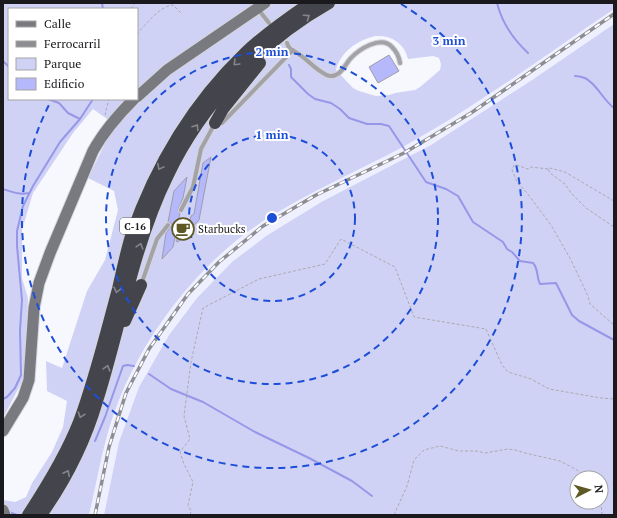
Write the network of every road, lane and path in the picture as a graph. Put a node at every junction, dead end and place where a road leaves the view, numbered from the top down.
1 (310, 3) edge
2 (329, 3) edge
3 (261, 6) edge
4 (181, 13) dead end
5 (269, 23) dead end
6 (138, 33) edge
7 (282, 40) junction
8 (293, 50) junction
9 (400, 63) dead end
10 (138, 95) edge
11 (109, 100) edge
12 (133, 100) edge
13 (112, 122) junction
14 (215, 123) junction
15 (548, 169) junction
16 (614, 202) edge
17 (181, 210) dead end
18 (168, 225) dead end
19 (614, 227) edge
20 (141, 285) joint
21 (614, 324) edge
22 (112, 352) junction
23 (614, 399) edge
24 (3, 430) edge
25 (577, 470) edge
26 (45, 499) junction
27 (3, 510) edge
28 (5, 515) edge
29 (28, 515) edge
30 (41, 515) edge
31 (190, 515) edge
32 (394, 515) edge

1 -> 26 highway, C-16
7 -> 2 highway, C-16
3 - 5 lane
3 - 10 main road
4 - 6 path
7 - 8 lane
7 - 14 highway
22 -> 7 highway, C-16
8 - 9 lane
8 - 14 lane
11 - 13 path
12 - 13 main road
13 - 24 main road
14 - 17 lane
15 - 16 path
15 - 19 path
15 - 21 path
18 - 20 lane
20 - 22 highway
26 -> 22 highway, C-16
23 - 31 path
25 - 32 path
26 - 29 highway, C-16
26 - 30 highway, C-16
27 - 28 main road

